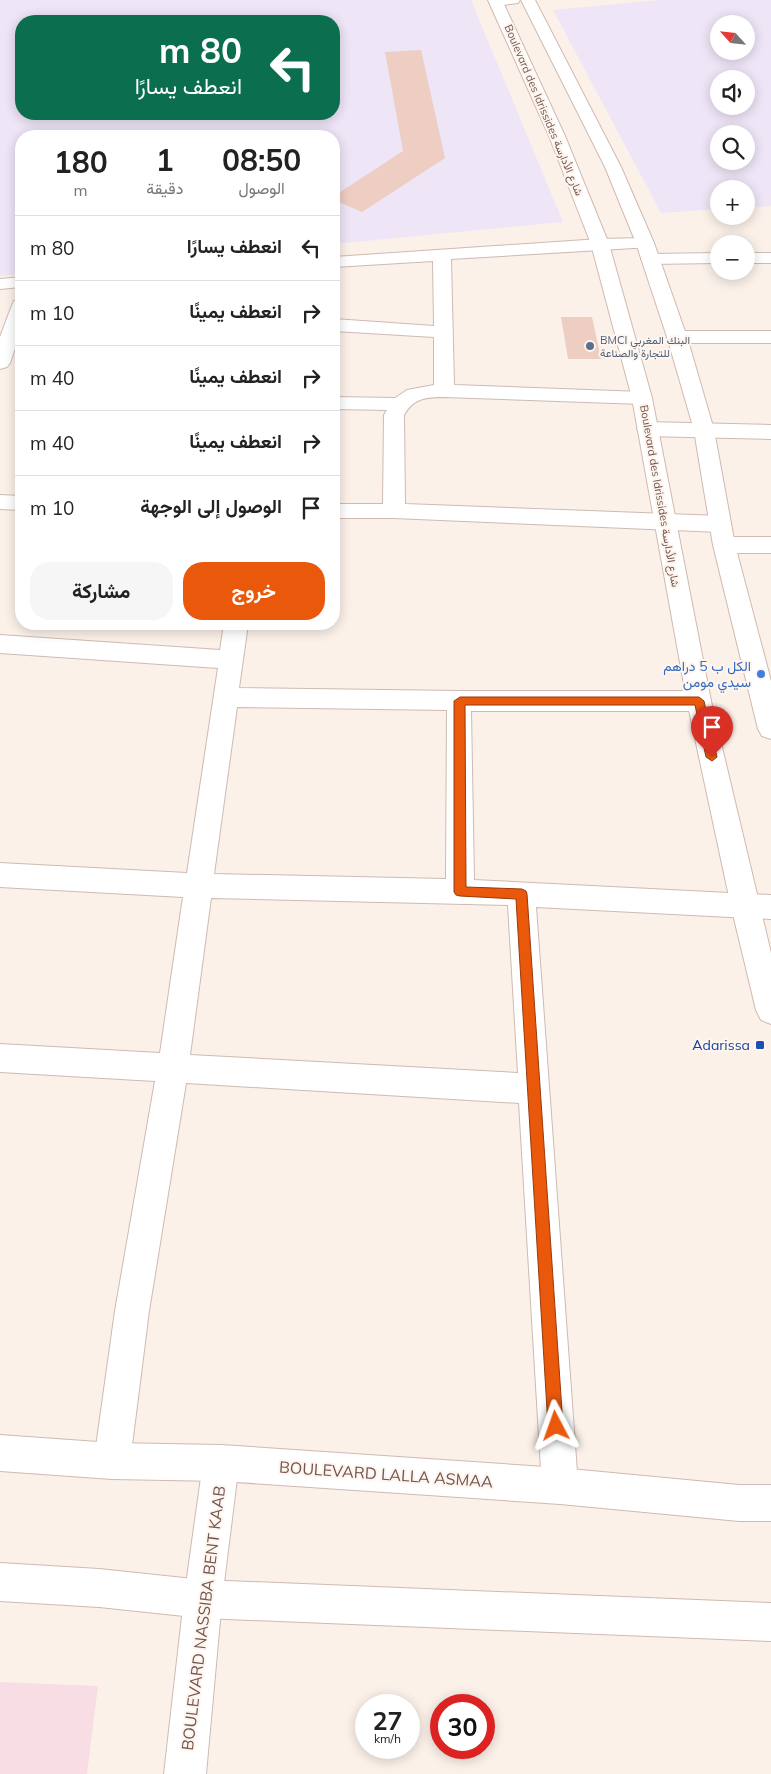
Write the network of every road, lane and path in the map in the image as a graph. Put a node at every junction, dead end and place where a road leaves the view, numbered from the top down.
1 (501, 0) edge
2 (528, 0) edge
3 (600, 244) junction
4 (648, 251) junction
5 (442, 255) junction
6 (710, 257) edge
7 (755, 258) edge
8 (771, 258) edge
9 (340, 262) edge
10 (15, 283) edge
11 (0, 284) edge
12 (15, 319) edge
13 (340, 325) edge
14 (444, 332) junction
15 (677, 337) junction
16 (771, 337) edge
17 (2, 352) edge
18 (444, 391) junction
19 (642, 398) junction
20 (340, 404) edge
21 (400, 404) junction
22 (647, 429) junction
23 (704, 430) junction
24 (771, 432) edge
25 (0, 502) edge
26 (15, 503) edge
27 (340, 511) edge
28 (394, 511) junction
29 (664, 521) junction
30 (722, 535) junction
31 (771, 545) edge
32 (235, 630) edge
33 (0, 644) edge
34 (231, 660) junction
35 (225, 697) junction
36 (460, 701) junction
37 (699, 701) junction
38 (771, 729) edge
39 (0, 875) edge
40 (199, 886) junction
41 (460, 892) junction
42 (522, 894) junction
43 (758, 906) edge
44 (771, 1010) edge
45 (0, 1058) edge
46 (173, 1068) junction
47 (533, 1089) junction
48 (0, 1453) edge
49 (112, 1461) junction
50 (221, 1463) junction
51 (560, 1486) junction
52 (771, 1504) edge
53 (0, 1582) edge
54 (203, 1599) junction
55 (771, 1622) edge
56 (185, 1774) edge

1 - 3 street, Boulevard des Idrissides شارع الأدارسة
2 - 4 street
3 - 4 street
3 - 5 street
3 - 19 street, Boulevard des Idrissides شارع الأدارسة
4 - 6 street
4 - 15 street
5 - 9 street
5 - 14 street
7 - 8 street
10 - 11 street
12 - 17 street
13 - 14 street
14 - 18 street
15 - 16 street
15 - 23 street
18 - 19 street
18 - 21 street
19 - 22 street, Boulevard des Idrissides شارع الأدارسة
20 - 21 street
21 - 28 street
22 - 23 street
22 - 29 street, Boulevard des Idrissides شارع الأدارسة
23 - 24 street
23 - 30 street
25 - 26 street
27 - 28 street
28 - 29 street
29 - 30 street
29 - 37 street, Boulevard des Idrissides شارع الأدارسة
30 - 31 street
30 - 38 street
32 - 34 street
33 - 34 street
34 - 35 street
35 - 36 street
35 - 40 street
36 - 37 street
36 - 41 street
37 - 43 street, Boulevard des Idrissides شارع الأدارسة
39 - 40 street
40 - 41 street
40 - 46 street
41 - 42 street
42 - 43 street
42 - 47 street
43 - 44 street, Boulevard des Idrissides شارع الأدارسة
45 - 46 street
46 - 47 street
46 - 49 street
47 - 51 street
48 - 49 street, BOULEVARD LALLA ASMAA
49 - 50 street, BOULEVARD LALLA ASMAA
50 - 51 street, BOULEVARD LALLA ASMAA
50 - 54 street, BOULEVARD NASSIBA BENT KAAB
51 - 52 street, BOULEVARD LALLA ASMAA
53 - 54 street
54 - 55 street
54 - 56 street, BOULEVARD NASSIBA BENT KAAB

